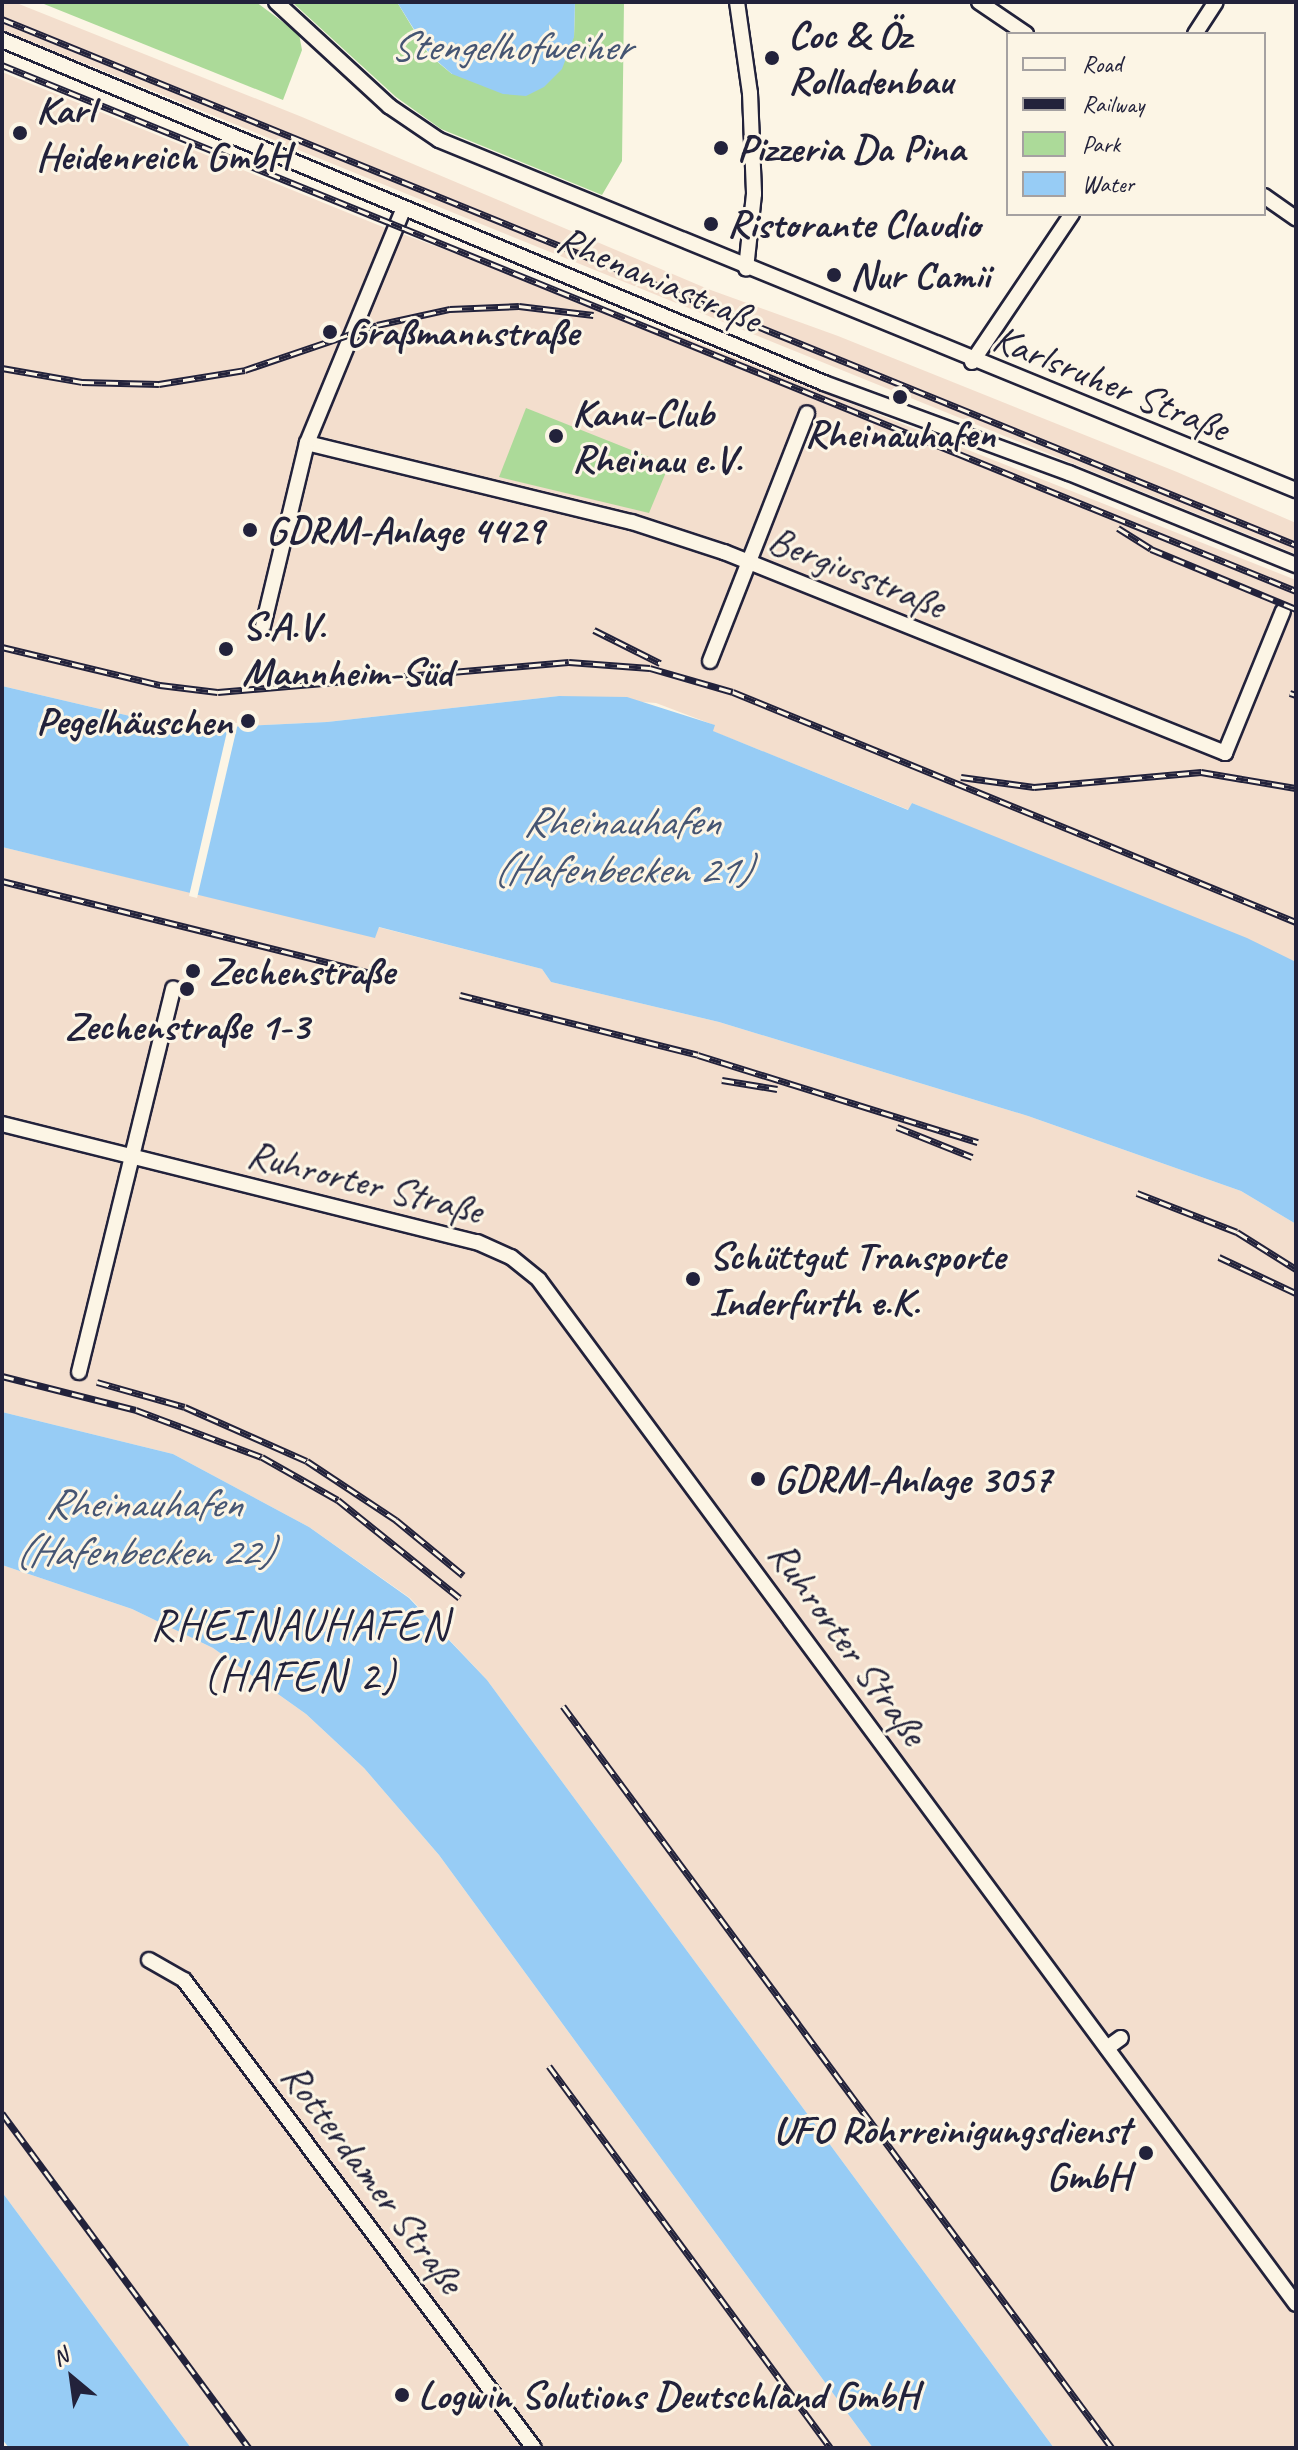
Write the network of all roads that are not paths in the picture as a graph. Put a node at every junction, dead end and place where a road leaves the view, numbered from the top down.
1 (276, 2) edge
2 (737, 2) edge
3 (979, 2) edge
4 (1216, 2) edge
5 (1023, 32) edge
6 (1196, 32) edge
7 (2, 40) edge
8 (1266, 197) edge
9 (404, 208) junction
10 (1071, 216) edge
11 (1296, 218) edge
12 (746, 269) junction
13 (972, 362) junction
14 (807, 413) dead end
15 (307, 443) junction
16 (1296, 490) edge
17 (749, 563) junction
18 (1296, 565) edge
19 (1283, 611) dead end
20 (263, 626) dead end
21 (710, 661) dead end
22 (173, 988) dead end
23 (2, 1124) edge
24 (132, 1155) junction
25 (79, 1372) dead end
26 (149, 1960) dead end
27 (1121, 2038) dead end
28 (1107, 2048) junction
29 (1296, 2304) edge
30 (534, 2448) edge

1 - 12 street, Karlsruher Straße
2 - 12 street
3 - 5 street
4 - 6 street
7 - 9 street, Rhenaniastraße
8 - 11 street
9 - 15 street
9 - 18 street, Rhenaniastraße
10 - 13 street
12 - 13 street, Karlsruher Straße
13 - 16 street, Karlsruher Straße
14 - 17 street
15 - 17 street, Bergiusstraße
15 - 20 street
17 - 19 street, Bergiusstraße
17 - 21 street
22 - 24 street
23 - 24 street, Ruhrorter Straße
24 - 25 street
24 - 28 street, Ruhrorter Straße
26 - 30 street, Rotterdamer Straße
27 - 28 street
28 - 29 street, Ruhrorter Straße

